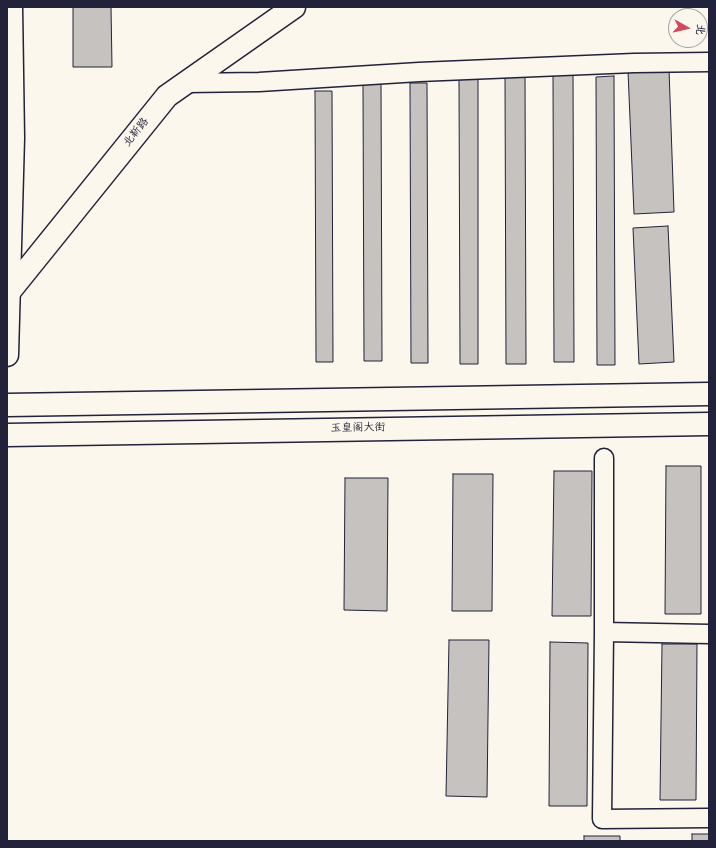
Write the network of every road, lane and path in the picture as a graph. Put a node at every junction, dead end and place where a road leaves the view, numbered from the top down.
1 (11, 7) edge
2 (294, 7) edge
3 (709, 62) edge
4 (186, 83) junction
5 (8, 292) edge
6 (7, 355) edge
7 (709, 394) edge
8 (7, 405) edge
9 (709, 424) edge
10 (7, 435) edge
11 (604, 458) dead end
12 (604, 632) junction
13 (709, 634) edge
14 (709, 818) edge

1 - 5 street
2 - 4 street, 北靳路
3 - 4 street
4 - 5 street, 北靳路
5 - 6 street
7 - 8 street
9 - 10 street, 玉皇阁大街
11 - 12 street
12 - 13 street
12 - 14 street

